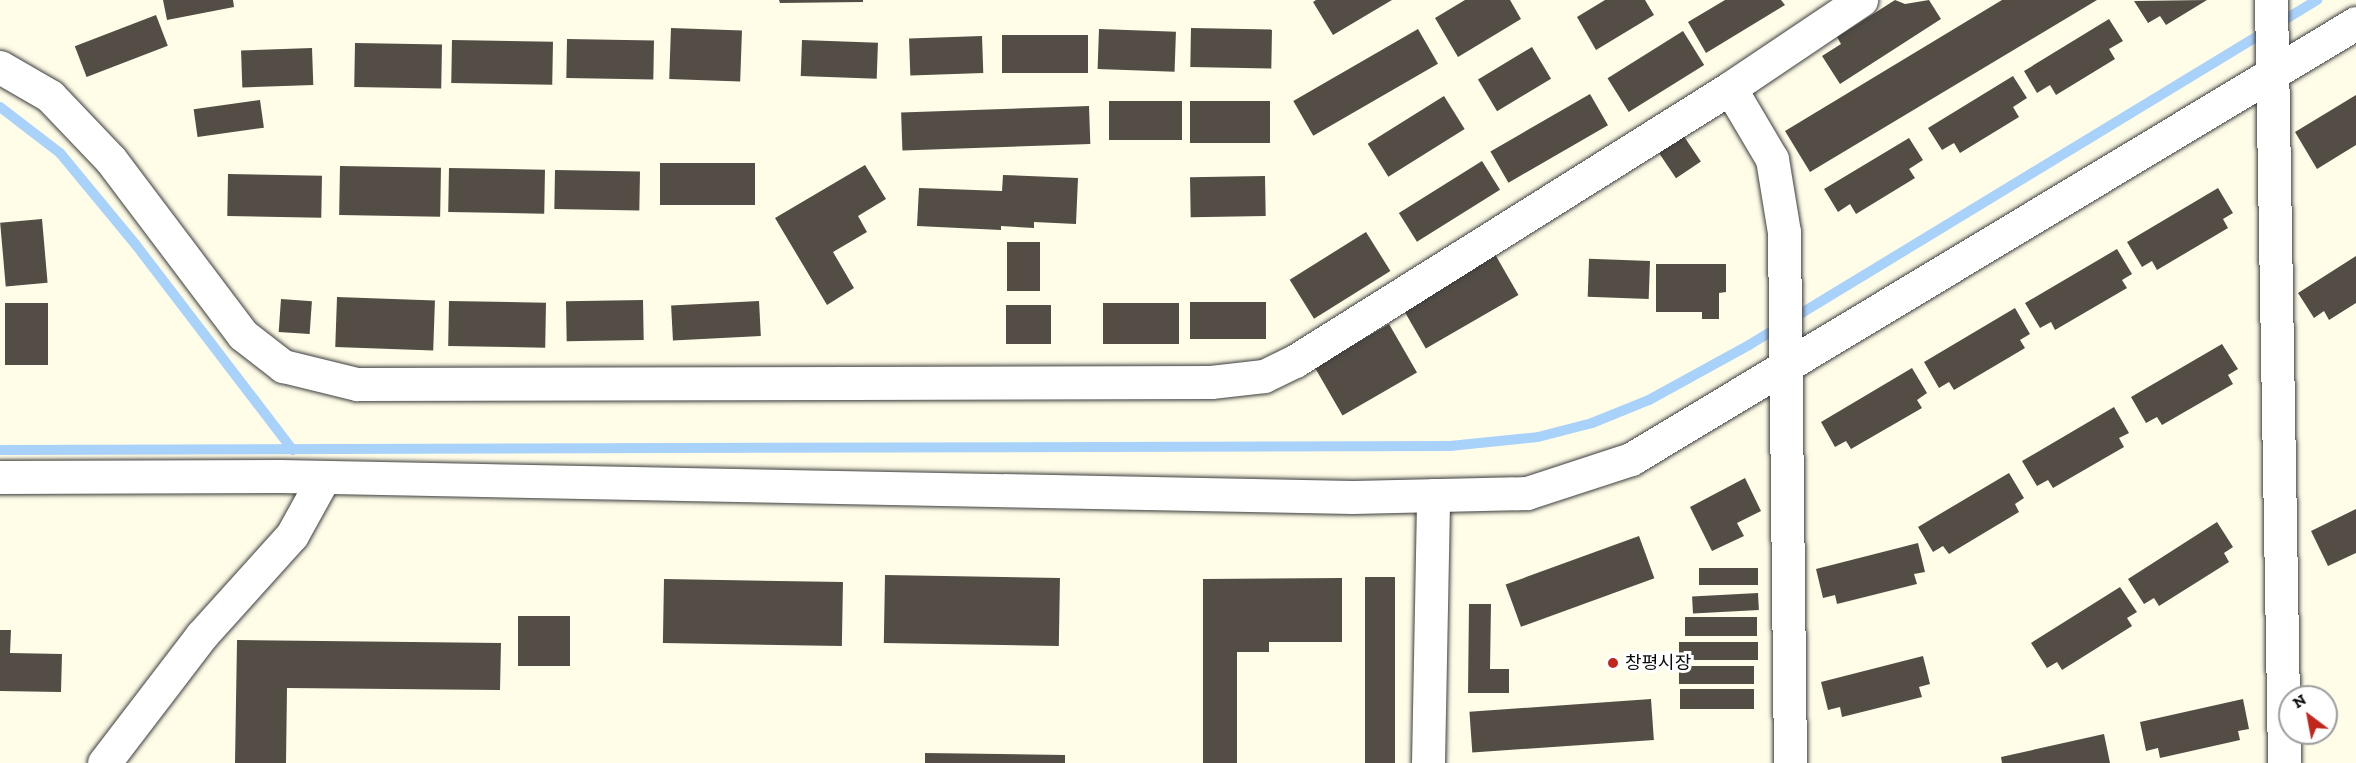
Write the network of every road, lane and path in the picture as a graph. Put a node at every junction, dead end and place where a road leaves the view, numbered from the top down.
1 (1861, 0) edge
2 (2271, 15) edge
3 (2356, 23) edge
4 (0, 67) edge
5 (2271, 75) junction
6 (1730, 88) junction
7 (1784, 369) junction
8 (0, 477) edge
9 (324, 477) junction
10 (1433, 495) junction
11 (104, 763) edge
12 (1428, 763) edge
13 (1790, 763) edge
14 (2284, 763) edge

1 - 6 street
2 - 5 street
3 - 5 street
4 - 6 street
5 - 7 street
5 - 14 street
6 - 7 street
7 - 10 street
7 - 13 street
8 - 9 street
9 - 10 street
9 - 11 street
10 - 12 street

